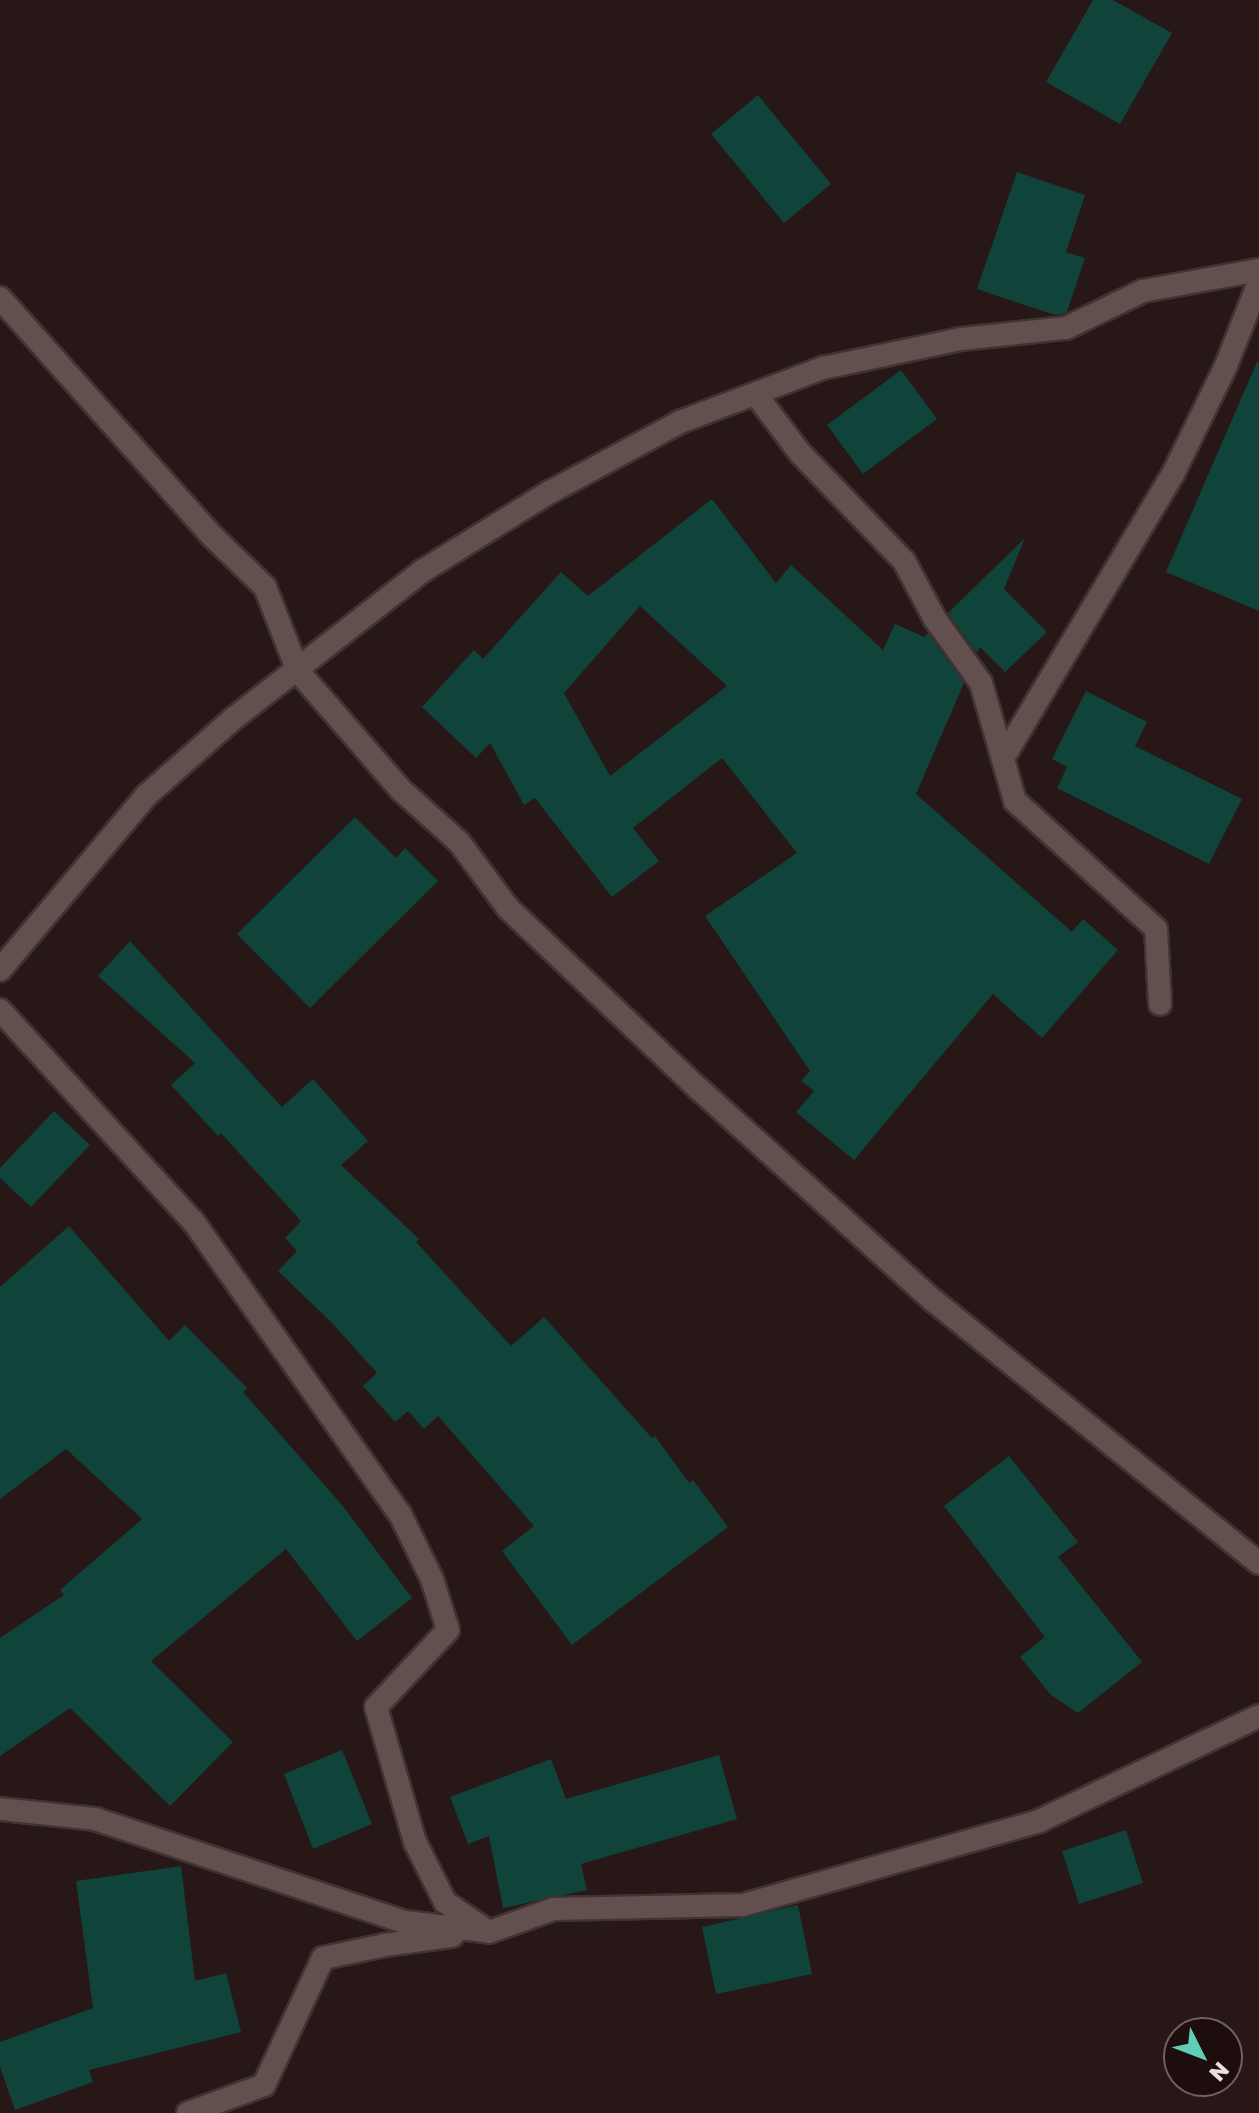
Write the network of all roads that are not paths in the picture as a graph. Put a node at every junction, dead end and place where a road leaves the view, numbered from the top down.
1 (1259, 270) edge
2 (1259, 282) edge
3 (0, 298) edge
4 (757, 396) junction
5 (298, 671) junction
6 (1003, 758) junction
7 (0, 970) edge
8 (1160, 1004) dead end
9 (0, 1010) edge
10 (1259, 1563) edge
11 (1259, 1716) edge
12 (0, 1809) edge
13 (489, 1932) junction
14 (188, 2113) edge

1 - 4 street
2 - 6 street
3 - 5 street
4 - 5 street
4 - 6 street
5 - 7 street
5 - 10 street
6 - 8 street
9 - 13 street
11 - 13 street
12 - 13 street
13 - 14 street

